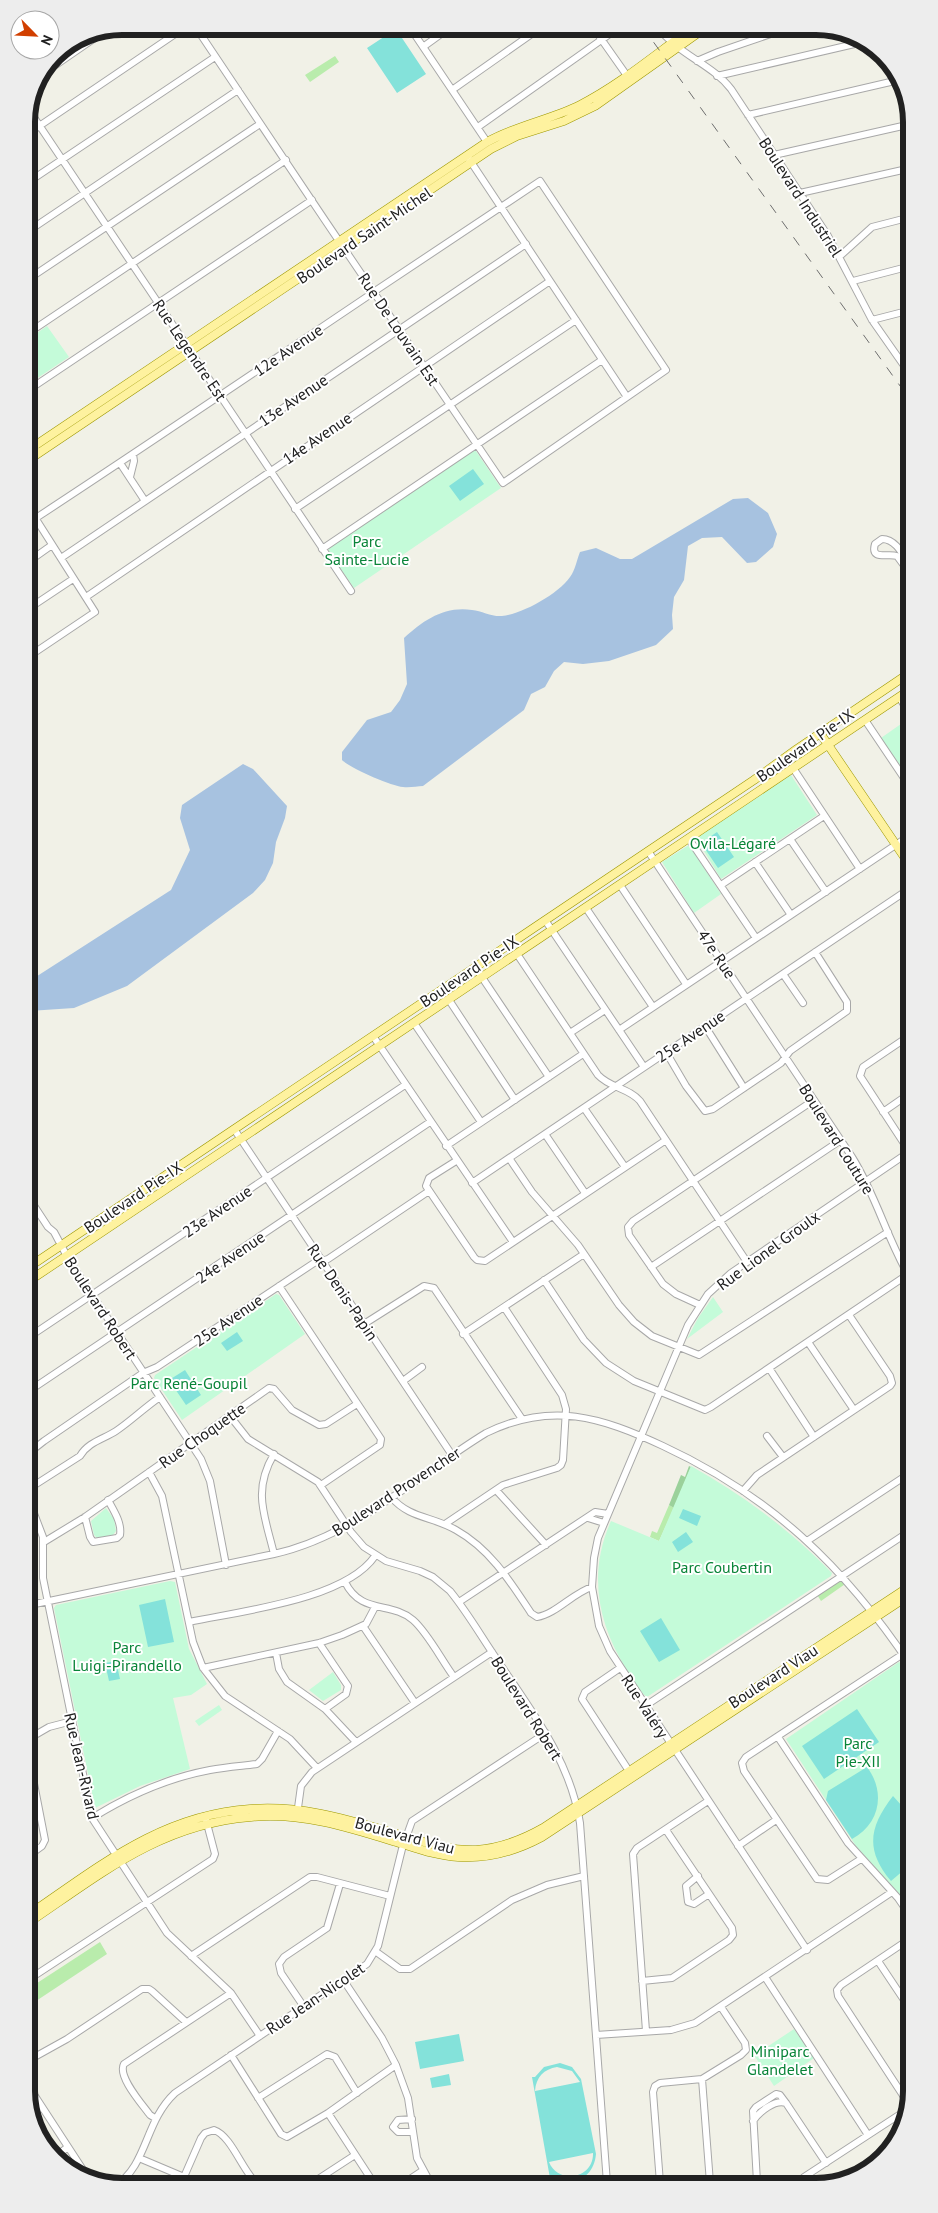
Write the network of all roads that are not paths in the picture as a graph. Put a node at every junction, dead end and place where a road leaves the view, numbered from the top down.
1 (174, 35) edge
2 (201, 35) edge
3 (415, 35) edge
4 (440, 35) edge
5 (530, 35) edge
6 (598, 35) edge
7 (609, 35) edge
8 (665, 35) edge
9 (686, 35) edge
10 (693, 35) edge
11 (768, 35) edge
12 (602, 40) junction
13 (89, 42) edge
14 (854, 44) edge
15 (674, 46) junction
16 (423, 47) junction
17 (215, 57) junction
18 (696, 61) junction
19 (60, 62) edge
20 (717, 76) junction
21 (629, 78) junction
22 (893, 81) edge
23 (238, 90) junction
24 (452, 90) junction
25 (748, 115) junction
26 (35, 119) edge
27 (260, 124) junction
28 (903, 125) edge
29 (40, 126) junction
30 (478, 127) junction
31 (35, 129) edge
32 (487, 142) junction
33 (774, 155) junction
34 (62, 159) junction
35 (469, 159) junction
36 (286, 160) junction
37 (903, 170) edge
38 (35, 178) edge
39 (85, 192) junction
40 (800, 193) junction
41 (312, 200) junction
42 (501, 206) junction
43 (903, 219) edge
44 (35, 226) edge
45 (107, 226) junction
46 (526, 244) junction
47 (342, 245) junction
48 (840, 256) junction
49 (132, 263) junction
50 (903, 268) edge
51 (35, 275) edge
52 (550, 281) junction
53 (853, 281) junction
54 (374, 292) junction
55 (158, 303) junction
56 (903, 312) edge
57 (576, 320) junction
58 (872, 320) junction
59 (35, 329) edge
60 (399, 329) junction
61 (188, 348) junction
62 (903, 358) edge
63 (602, 360) junction
64 (424, 367) junction
65 (35, 386) edge
66 (220, 395) junction
67 (627, 397) junction
68 (450, 405) junction
69 (245, 433) junction
70 (476, 444) junction
71 (35, 450) edge
72 (133, 454) junction
73 (120, 463) junction
74 (269, 471) junction
75 (130, 477) junction
76 (145, 501) junction
77 (295, 509) junction
78 (36, 518) joint
79 (52, 545) junction
80 (322, 548) junction
81 (903, 556) edge
82 (35, 557) edge
83 (61, 558) junction
84 (903, 564) edge
85 (73, 579) junction
86 (351, 591) dead end
87 (86, 597) junction
88 (35, 604) edge
89 (35, 652) edge
90 (903, 677) edge
91 (903, 694) edge
92 (899, 697) junction
93 (903, 703) edge
94 (865, 720) junction
95 (820, 733) junction
96 (828, 744) junction
97 (793, 768) junction
98 (903, 777) edge
99 (824, 816) junction
100 (689, 839) junction
101 (790, 839) junction
102 (903, 840) edge
103 (896, 845) junction
104 (648, 851) junction
105 (903, 855) edge
106 (655, 861) junction
107 (755, 862) junction
108 (860, 869) junction
109 (620, 885) junction
110 (721, 885) junction
111 (826, 892) junction
112 (903, 893) edge
113 (586, 908) junction
114 (791, 915) junction
115 (545, 920) junction
116 (552, 930) junction
117 (756, 938) junction
118 (815, 952) junction
119 (517, 954) junction
120 (721, 961) junction
121 (475, 967) junction
122 (782, 974) junction
123 (482, 977) junction
124 (686, 984) junction
125 (746, 998) junction
126 (449, 1000) junction
127 (803, 1004) dead end
128 (653, 1007) junction
129 (605, 1010) junction
130 (414, 1023) junction
131 (705, 1026) junction
132 (618, 1030) junction
133 (570, 1033) junction
134 (373, 1036) junction
135 (903, 1040) edge
136 (379, 1046) junction
137 (666, 1052) junction
138 (583, 1054) junction
139 (786, 1057) junction
140 (644, 1067) junction
141 (549, 1077) junction
142 (405, 1085) junction
143 (616, 1086) junction
144 (744, 1088) junction
145 (903, 1098) edge
146 (515, 1100) junction
147 (814, 1100) junction
148 (584, 1108) junction
149 (883, 1112) junction
150 (430, 1122) junction
151 (481, 1122) junction
152 (234, 1129) junction
153 (545, 1134) junction
154 (241, 1140) junction
155 (666, 1140) junction
156 (841, 1140) junction
157 (903, 1143) edge
158 (446, 1146) junction
159 (903, 1156) edge
160 (509, 1158) junction
161 (456, 1160) junction
162 (625, 1167) junction
163 (266, 1178) junction
164 (693, 1181) junction
165 (867, 1182) junction
166 (472, 1183) junction
167 (429, 1191) junction
168 (586, 1193) junction
169 (35, 1207) edge
170 (291, 1216) junction
171 (552, 1216) junction
172 (720, 1221) junction
173 (888, 1232) junction
174 (514, 1242) junction
175 (61, 1246) junction
176 (584, 1254) junction
177 (66, 1256) junction
178 (321, 1261) junction
179 (747, 1262) junction
180 (35, 1263) edge
181 (903, 1263) edge
182 (651, 1267) junction
183 (35, 1277) edge
184 (903, 1279) edge
185 (544, 1280) junction
186 (279, 1286) junction
187 (92, 1295) junction
188 (700, 1305) junction
189 (504, 1307) junction
190 (848, 1315) junction
191 (364, 1324) junction
192 (117, 1332) junction
193 (35, 1333) edge
194 (463, 1334) junction
195 (808, 1342) junction
196 (678, 1347) junction
197 (422, 1367) dead end
198 (769, 1368) junction
199 (143, 1373) junction
200 (403, 1381) junction
201 (35, 1388) edge
202 (659, 1391) junction
203 (160, 1397) junction
204 (357, 1404) junction
205 (854, 1410) junction
206 (565, 1414) junction
207 (230, 1416) junction
208 (522, 1420) junction
209 (640, 1436) junction
210 (767, 1436) dead end
211 (814, 1437) junction
212 (191, 1443) junction
213 (35, 1448) edge
214 (274, 1454) junction
215 (452, 1455) junction
216 (783, 1457) junction
217 (149, 1472) junction
218 (903, 1479) edge
219 (35, 1485) edge
220 (321, 1485) junction
221 (496, 1490) junction
222 (743, 1491) junction
223 (391, 1497) junction
224 (108, 1500) junction
225 (608, 1514) junction
226 (35, 1516) edge
227 (85, 1517) junction
228 (588, 1518) junction
229 (604, 1523) junction
230 (445, 1524) junction
231 (347, 1526) junction
232 (903, 1535) edge
233 (807, 1541) junction
234 (44, 1542) junction
235 (546, 1545) junction
236 (274, 1554) junction
237 (375, 1556) junction
238 (226, 1564) junction
239 (504, 1572) junction
240 (179, 1574) junction
241 (842, 1576) junction
242 (345, 1582) junction
243 (592, 1587) junction
244 (903, 1591) edge
245 (903, 1598) edge
246 (48, 1602) junction
247 (459, 1602) junction
248 (35, 1604) edge
249 (375, 1607) junction
250 (875, 1613) junction
251 (189, 1622) junction
252 (363, 1626) junction
253 (319, 1643) junction
254 (492, 1652) junction
255 (276, 1653) junction
256 (903, 1654) joint
257 (203, 1668) junction
258 (620, 1668) junction
259 (454, 1677) junction
260 (415, 1703) junction
261 (645, 1706) junction
262 (325, 1709) junction
263 (72, 1721) junction
264 (278, 1731) junction
265 (546, 1732) junction
266 (35, 1735) edge
267 (778, 1737) junction
268 (356, 1742) junction
269 (672, 1747) junction
270 (317, 1768) junction
271 (629, 1771) junction
272 (708, 1801) junction
273 (35, 1802) edge
274 (578, 1809) junction
275 (297, 1813) junction
276 (92, 1818) junction
277 (206, 1820) junction
278 (776, 1820) junction
279 (666, 1830) junction
280 (405, 1841) junction
281 (738, 1846) junction
282 (35, 1851) edge
283 (117, 1859) junction
284 (861, 1859) junction
285 (584, 1876) junction
286 (698, 1876) junction
287 (340, 1884) junction
288 (892, 1892) junction
289 (710, 1894) junction
290 (390, 1896) junction
291 (146, 1903) junction
292 (903, 1906) edge
293 (35, 1910) edge
294 (35, 1918) edge
295 (903, 1943) edge
296 (807, 1950) junction
297 (375, 1952) junction
298 (191, 1956) junction
299 (878, 1960) junction
300 (35, 1975) edge
301 (765, 1978) junction
302 (344, 1981) junction
303 (642, 1981) junction
304 (231, 1993) junction
305 (903, 1998) edge
306 (304, 2007) junction
307 (721, 2007) junction
308 (186, 2022) junction
309 (646, 2032) junction
310 (596, 2035) junction
311 (260, 2036) junction
312 (232, 2055) junction
313 (35, 2057) edge
314 (396, 2065) junction
315 (702, 2079) junction
316 (358, 2093) junction
317 (903, 2095) edge
318 (35, 2097) edge
319 (258, 2098) junction
320 (786, 2103) junction
321 (42, 2107) junction
322 (38, 2110) edge
323 (328, 2112) junction
324 (899, 2114) edge
325 (155, 2118) junction
326 (412, 2119) junction
327 (753, 2121) junction
328 (413, 2132) junction
329 (868, 2135) junction
330 (68, 2147) junction
331 (60, 2153) edge
332 (355, 2155) junction
333 (139, 2158) junction
334 (826, 2163) junction
335 (81, 2168) edge
336 (422, 2171) junction
337 (184, 2177) joint
338 (127, 2178) edge
339 (252, 2178) edge
340 (320, 2178) edge
341 (370, 2178) edge
342 (412, 2178) edge
343 (427, 2178) edge
344 (607, 2178) edge
345 (660, 2178) edge
346 (710, 2178) edge
347 (757, 2178) edge
348 (804, 2178) edge

1 - 29 street
2 - 17 street, Rue De Louvain Est
3 - 16 street
4 - 16 street
5 - 24 street
6 - 12 street
7 - 12 street
8 - 15 street, Boulevard Industriel
9 - 15 main road, Boulevard Saint-Michel
10 - 15 main road, Boulevard Saint-Michel
11 - 18 street
12 - 21 street
12 - 30 street
13 - 19 street
14 - 20 street
15 - 18 street, Boulevard Industriel
15 - 21 main road, Boulevard Saint-Michel
16 - 24 street
17 - 23 street, Rue De Louvain Est
17 - 34 street
18 - 20 street, Boulevard Industriel
20 - 25 street, Boulevard Industriel
21 - 32 main road, Boulevard Saint-Michel
21 - 35 main road, Boulevard Saint-Michel
22 - 25 street
23 - 27 street, Rue De Louvain Est
23 - 39 street
24 - 30 street
25 - 33 street, Boulevard Industriel
26 - 29 street, Rue Legendre Est
27 - 36 street, Rue De Louvain Est
27 - 45 street
28 - 33 street
29 - 31 street
29 - 34 street, Rue Legendre Est
30 - 32 street
32 - 35 main road, Boulevard Saint-Michel
33 - 40 street, Boulevard Industriel
34 - 38 street
34 - 39 street, Rue Legendre Est
35 - 42 street
35 - 47 main road, Boulevard Saint-Michel
36 - 41 street, Rue De Louvain Est
36 - 49 street
37 - 40 street
39 - 44 street
39 - 45 street, Rue Legendre Est
40 - 48 street, Boulevard Industriel
41 - 47 street, Rue De Louvain Est
41 - 55 street
42 - 46 street
42 - 54 street, 12e Avenue
42 - 67 street, 12e Avenue
43 - 48 street
45 - 49 street, Rue Legendre Est
45 - 51 street
46 - 52 street
46 - 60 street, 13e Avenue
47 - 54 street, Rue De Louvain Est
47 - 61 main road, Boulevard Saint-Michel
48 - 53 street, Boulevard Industriel
49 - 55 street, Rue Legendre Est
49 - 59 street
50 - 53 street
52 - 57 street
52 - 64 street, 14e Avenue
53 - 58 street, Boulevard Industriel
54 - 60 street, Rue De Louvain Est
54 - 66 street, 12e Avenue
55 - 61 street, Rue Legendre Est
55 - 65 street
56 - 58 street
57 - 63 street
57 - 68 street
58 - 62 street, Boulevard Industriel
60 - 64 street, Rue De Louvain Est
60 - 69 street, 13e Avenue
61 - 66 street, Rue Legendre Est
61 - 71 main road, Boulevard Saint-Michel
63 - 67 street
63 - 70 street
64 - 68 street, Rue De Louvain Est
64 - 74 street, 14e Avenue
66 - 69 street, Rue Legendre Est
66 - 72 street, 12e Avenue
67 - 70 street, Rue De Louvain Est
68 - 70 street, Rue De Louvain Est
68 - 77 street
69 - 74 street, Rue Legendre Est
69 - 76 street, 13e Avenue
70 - 80 street
72 - 73 street, 12e Avenue
72 - 75 street
73 - 75 street
73 - 78 street, 12e Avenue
74 - 77 street, Rue Legendre Est
74 - 87 street, 14e Avenue
75 - 76 street
76 - 83 street, 13e Avenue
77 - 80 street, Rue Legendre Est
78 - 79 street
79 - 82 street
79 - 83 street
80 - 86 street, Rue Legendre Est
81 - 84 street
83 - 85 street
85 - 87 street
85 - 88 street
87 - 89 street
90 - 95 main road, Boulevard Pie-IX
91 - 92 main road, Boulevard Pie-IX
92 - 93 street
92 - 94 main road, Boulevard Pie-IX
94 - 96 main road, Boulevard Pie-IX
94 - 98 street
95 - 96 main road
95 - 104 main road, Boulevard Pie-IX
96 - 97 main road, Boulevard Pie-IX
96 - 103 main road
97 - 99 street
97 - 100 main road, Boulevard Pie-IX
99 - 101 street
99 - 108 street
100 - 106 main road, Boulevard Pie-IX
100 - 110 street
101 - 107 street
101 - 111 street
102 - 103 street
103 - 105 main road
103 - 108 street
104 - 106 street, 47e Rue
104 - 115 main road, Boulevard Pie-IX
106 - 109 main road, Boulevard Pie-IX
106 - 120 street, 47e Rue
107 - 110 street
107 - 114 street
108 - 111 street
109 - 113 main road, Boulevard Pie-IX
109 - 124 street
110 - 117 street
111 - 114 street
112 - 118 street, 25e Avenue
113 - 116 main road, Boulevard Pie-IX
113 - 128 street
114 - 117 street
115 - 116 street
115 - 121 main road, Boulevard Pie-IX
116 - 119 main road, Boulevard Pie-IX
116 - 129 street
117 - 120 street
118 - 122 street, 25e Avenue
118 - 139 street
119 - 123 main road, Boulevard Pie-IX
119 - 133 street
120 - 124 street
120 - 125 street, 47e Rue
121 - 123 street
121 - 134 main road, Boulevard Pie-IX
122 - 125 street, 25e Avenue
122 - 127 street
123 - 126 main road, Boulevard Pie-IX
123 - 141 street
124 - 128 street
125 - 131 street, 25e Avenue
125 - 139 street, 47e Rue
126 - 130 main road, Boulevard Pie-IX
126 - 146 street
128 - 132 street
129 - 132 street
129 - 133 street
130 - 136 main road, Boulevard Pie-IX
130 - 151 street
131 - 137 street, 25e Avenue
131 - 144 street
132 - 140 street
133 - 138 street
134 - 136 street
134 - 152 main road, Boulevard Pie-IX
135 - 149 street
136 - 142 street
136 - 154 main road, Boulevard Pie-IX
137 - 140 street, 25e Avenue
137 - 144 street
138 - 141 street
138 - 143 street
139 - 144 street
139 - 147 street, Boulevard Couture
140 - 143 street, 25e Avenue
141 - 146 street
142 - 150 street
142 - 163 street, 23e Avenue
143 - 148 street, 25e Avenue
143 - 155 street
145 - 149 street
146 - 151 street
147 - 156 street, Boulevard Couture
147 - 164 street
148 - 153 street, 25e Avenue
148 - 162 street
149 - 157 street
150 - 158 street
150 - 170 street, 24e Avenue
151 - 158 street
152 - 154 street, Rue Denis-Papin
152 - 175 main road, Boulevard Pie-IX
153 - 160 street, 25e Avenue
153 - 168 street
154 - 163 street, Rue Denis-Papin
154 - 177 main road, Boulevard Pie-IX
155 - 162 street
155 - 164 street
156 - 165 street, Boulevard Couture
156 - 172 street
158 - 161 street
159 - 165 street, Rue Lionel Groulx
160 - 166 street, 25e Avenue
160 - 171 street
161 - 166 street
161 - 167 street
162 - 168 street
163 - 170 street, Rue Denis-Papin
163 - 187 street, 23e Avenue
164 - 172 street
164 - 182 street
165 - 173 street, Boulevard Couture
165 - 179 street, Rue Lionel Groulx
166 - 174 street
167 - 174 street
167 - 178 street, 25e Avenue
168 - 171 street
169 - 175 street, Boulevard Robert
170 - 178 street, Rue Denis-Papin
170 - 192 street, 24e Avenue
171 - 174 street
171 - 176 street
172 - 179 street
172 - 182 street
173 - 181 street, Boulevard Couture
173 - 196 street
175 - 177 street, Boulevard Robert
175 - 180 main road, Boulevard Pie-IX
176 - 185 street
176 - 196 street
177 - 183 main road, Boulevard Pie-IX
177 - 187 street, Boulevard Robert
178 - 186 street, 25e Avenue
178 - 191 street, Rue Denis-Papin
179 - 188 street, Rue Lionel Groulx
182 - 188 street
184 - 190 street
185 - 189 street
185 - 202 street
186 - 199 street, 25e Avenue
186 - 204 street
187 - 192 street, Boulevard Robert
187 - 193 street, 23e Avenue
188 - 196 street, Rue Lionel Groulx
189 - 194 street
189 - 206 street
190 - 195 street
190 - 205 street
191 - 194 street
191 - 200 street, Rue Denis-Papin
192 - 199 street, Boulevard Robert
192 - 201 street, 24e Avenue
194 - 208 street
195 - 198 street
195 - 205 street
196 - 202 street, Rue Lionel Groulx
197 - 200 street
198 - 202 street
198 - 211 street
199 - 203 street, Boulevard Robert
199 - 213 street, 25e Avenue
200 - 215 street, Rue Denis-Papin
202 - 209 street, Rue Lionel Groulx
203 - 212 street, Boulevard Robert
203 - 219 street
204 - 207 street, Rue Choquette
204 - 220 street
205 - 211 street
206 - 208 street, Boulevard Provencher
206 - 209 street, Boulevard Provencher
206 - 221 street
207 - 212 street, Rue Choquette
207 - 214 street, Boulevard Robert
208 - 215 street, Boulevard Provencher
209 - 222 street, Boulevard Provencher
209 - 225 street, Rue Valéry
210 - 216 street
211 - 216 street
212 - 217 street, Rue Choquette
212 - 238 street, Boulevard Robert
214 - 220 street, Boulevard Robert
214 - 236 street
215 - 223 street, Boulevard Provencher
216 - 222 street
217 - 224 street, Rue Choquette
217 - 240 street
218 - 233 street
220 - 231 street, Boulevard Robert
221 - 230 street
221 - 235 street
222 - 233 street, Boulevard Provencher
223 - 230 street
223 - 231 street, Boulevard Provencher
224 - 227 street, Rue Choquette
224 - 227 street
225 - 228 street
225 - 229 street, Rue Valéry
226 - 234 street, Rue Jean-Rivard
227 - 234 street, Rue Choquette
228 - 229 street
228 - 235 street
229 - 243 street, Rue Valéry
230 - 239 street
231 - 236 street, Boulevard Provencher
231 - 237 street, Boulevard Robert
232 - 241 street
233 - 241 street, Boulevard Provencher
234 - 246 street, Rue Jean-Rivard
235 - 239 street
236 - 238 street, Boulevard Provencher
237 - 242 street
237 - 247 street, Boulevard Robert
238 - 240 street, Boulevard Provencher
239 - 243 street
239 - 247 street
240 - 246 street, Boulevard Provencher
240 - 251 street
241 - 250 street, Boulevard Provencher
241 - 261 street
242 - 249 street
242 - 251 street
243 - 258 street, Rue Valéry
244 - 250 main road, Boulevard Viau
245 - 250 main road, Boulevard Viau
246 - 248 street, Boulevard Provencher
246 - 263 street, Rue Jean-Rivard
247 - 254 street, Boulevard Robert
249 - 252 street
249 - 259 street
250 - 256 street, Boulevard Provencher
250 - 269 main road, Boulevard Viau
251 - 257 street
252 - 253 street
252 - 260 street
253 - 255 street
253 - 262 street
254 - 259 street
254 - 265 street, Boulevard Robert
255 - 257 street
255 - 262 street
256 - 267 street
257 - 264 street
258 - 261 street, Rue Valéry
258 - 271 street
259 - 260 street
260 - 268 street
261 - 269 street, Rue Valéry
262 - 268 street
263 - 266 street
263 - 276 street, Rue Jean-Rivard
264 - 270 street
264 - 276 street
265 - 274 street, Boulevard Robert
265 - 280 street, Rue Jean-Nicolet
267 - 278 street
267 - 284 street
268 - 270 street
269 - 271 main road, Boulevard Viau
269 - 272 street, Rue Valéry
269 - 274 main road, Boulevard Viau
270 - 275 street
271 - 274 main road, Boulevard Viau
272 - 279 street
272 - 281 street, Rue Valéry
273 - 282 street
274 - 280 main road, Boulevard Viau
274 - 285 street, Boulevard Robert
275 - 277 main road, Boulevard Viau
275 - 280 main road, Boulevard Viau
276 - 283 street, Rue Jean-Rivard
277 - 283 main road, Boulevard Viau
277 - 291 street
278 - 281 street
278 - 284 street
279 - 286 street
279 - 303 street
280 - 290 street, Rue Jean-Nicolet
281 - 296 street, Rue Valéry
283 - 291 street, Rue Jean-Rivard
283 - 293 main road, Boulevard Viau
283 - 294 main road, Boulevard Viau
284 - 288 street
285 - 297 street
285 - 310 street, Boulevard Robert
286 - 289 street
286 - 289 street
287 - 290 street
287 - 298 street
287 - 306 street
288 - 292 street
288 - 296 street
289 - 303 street
290 - 297 street, Rue Jean-Nicolet
291 - 298 street, Rue Jean-Rivard
291 - 300 street
295 - 299 street
296 - 301 street
297 - 302 street, Rue Jean-Nicolet
298 - 304 street, Rue Jean-Rivard
299 - 305 street
299 - 317 street
301 - 307 street
301 - 329 street
302 - 306 street, Rue Jean-Nicolet
302 - 314 street
303 - 309 street
304 - 308 street
304 - 311 street, Rue Jean-Rivard
306 - 311 street, Rue Jean-Nicolet
307 - 309 street
307 - 315 street
308 - 313 street
308 - 325 street
309 - 310 street
310 - 344 street, Boulevard Robert
311 - 312 street, Rue Jean-Nicolet
312 - 319 street
312 - 325 street, Rue Jean-Nicolet
314 - 316 street
314 - 326 street
315 - 345 street
315 - 346 street
316 - 319 street
316 - 323 street
318 - 321 street
319 - 323 street
320 - 327 street
320 - 327 street
320 - 334 street
321 - 322 street
321 - 330 street
323 - 332 street
324 - 329 street
325 - 333 street, Rue Jean-Nicolet
326 - 328 street
326 - 328 street
327 - 347 street
328 - 336 street
329 - 334 street
330 - 331 street
330 - 335 street
332 - 340 street
332 - 341 street
333 - 337 street
333 - 338 street, Rue Jean-Nicolet
334 - 348 street
336 - 342 street
336 - 343 street
337 - 339 street

